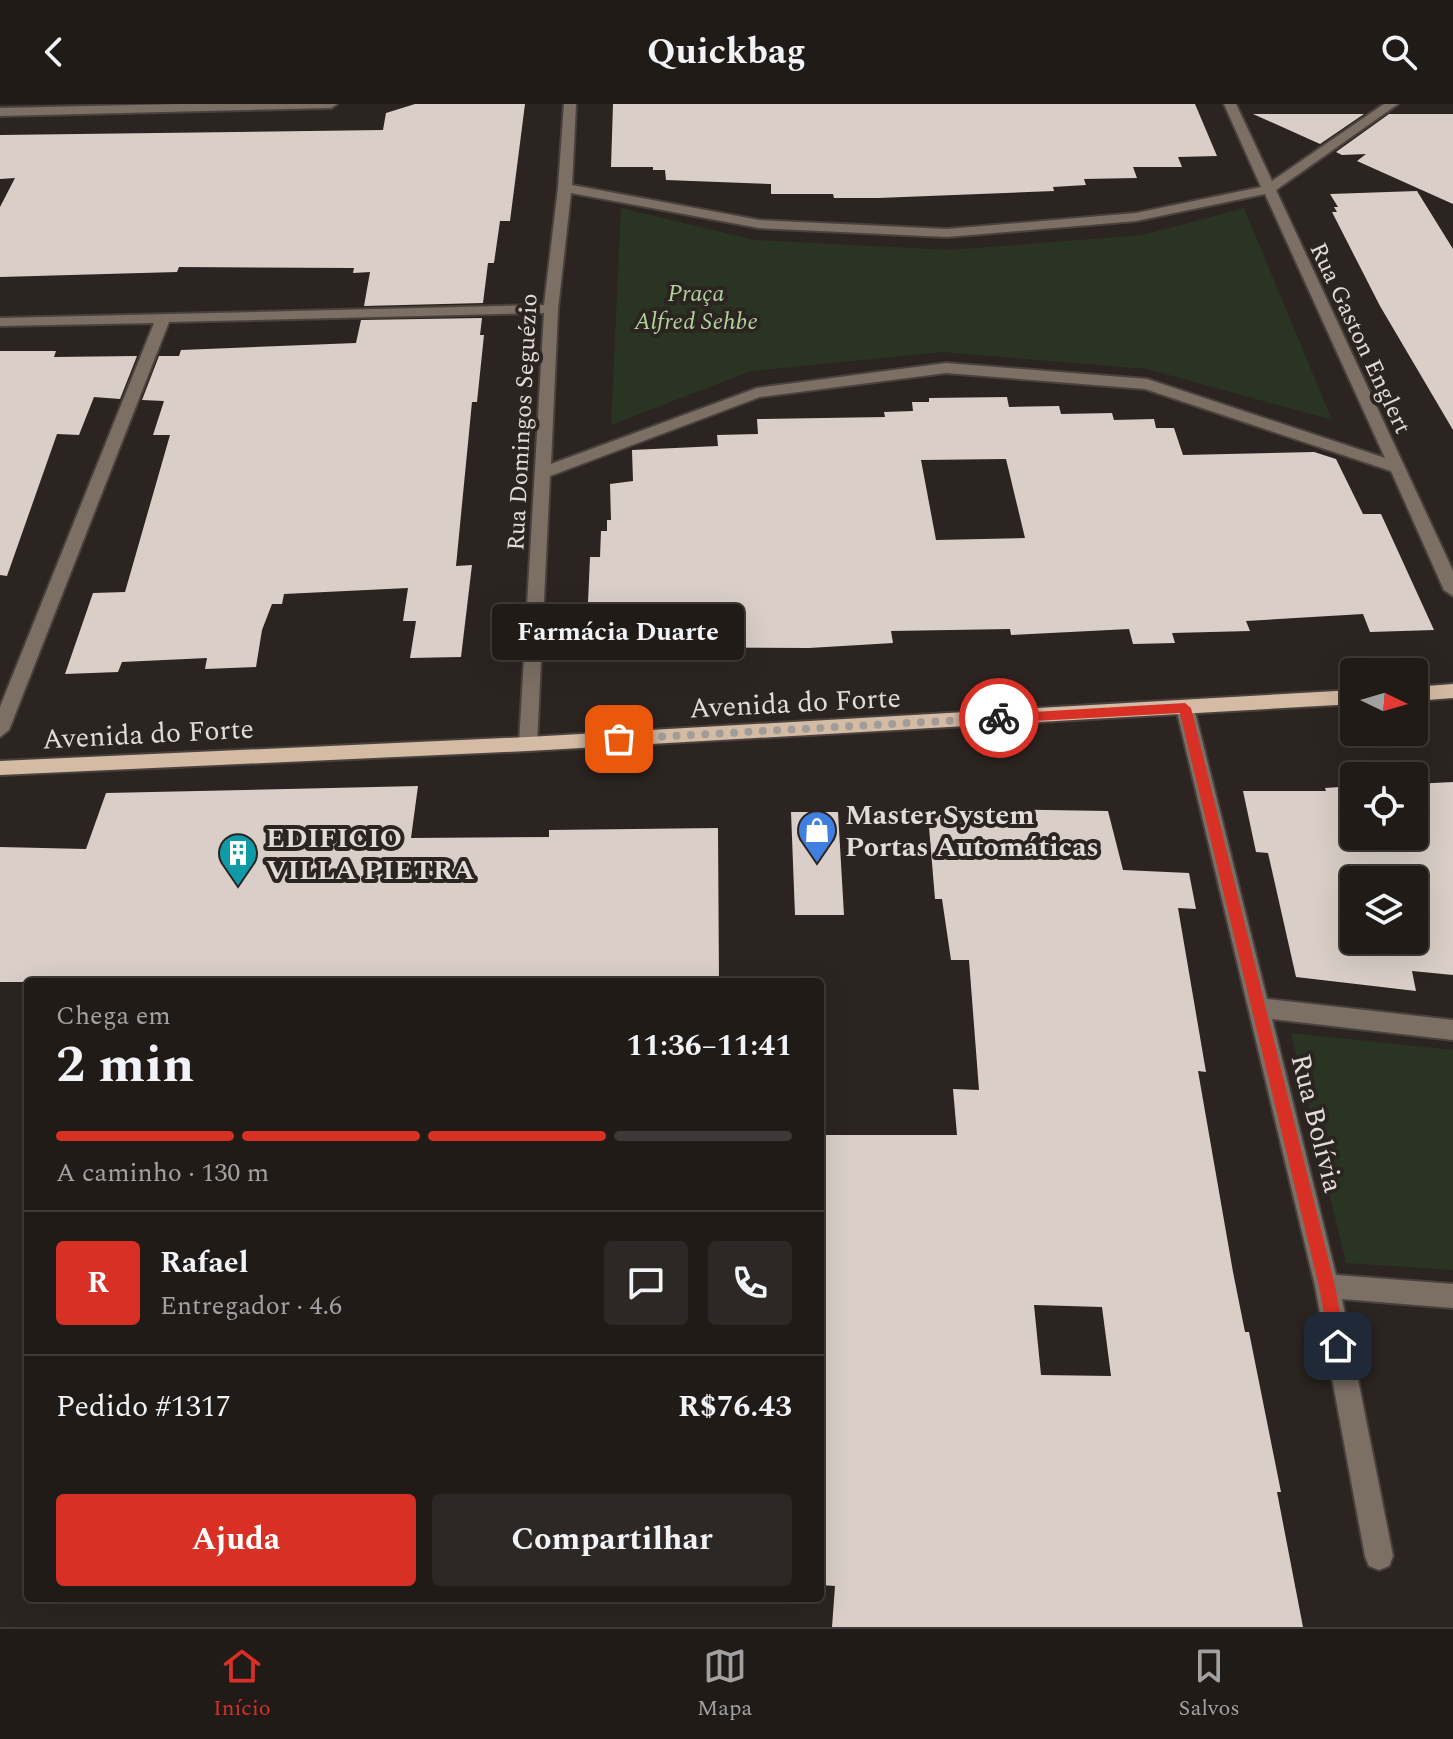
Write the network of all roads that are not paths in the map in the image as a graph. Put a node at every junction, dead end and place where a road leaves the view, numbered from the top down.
1 (331, 104) edge
2 (570, 104) edge
3 (1230, 104) edge
4 (1392, 104) edge
5 (0, 112) edge
6 (565, 188) junction
7 (1269, 189) junction
8 (551, 309) junction
9 (163, 319) junction
10 (0, 322) edge
11 (1397, 468) junction
12 (542, 473) junction
13 (1453, 590) edge
14 (1453, 691) edge
15 (1428, 693) edge
16 (1340, 698) edge
17 (1185, 708) junction
18 (0, 730) edge
19 (528, 744) junction
20 (0, 768) edge
21 (1259, 1008) junction
22 (1453, 1030) edge
23 (1327, 1286) junction
24 (1453, 1296) edge
25 (1379, 1556) dead end

1 - 5 street
2 - 6 street, Rua Domingos Seguézio
3 - 7 street, Rua Gaston Englert
4 - 7 street
6 - 7 street
6 - 8 street, Rua Domingos Seguézio
7 - 11 street, Rua Gaston Englert
8 - 9 street
8 - 12 street, Rua Domingos Seguézio
9 - 10 street
9 - 18 street
11 - 12 street
11 - 13 street, Rua Gaston Englert
12 - 19 street, Rua Domingos Seguézio
14 - 15 main road
16 - 17 main road, Avenida do Forte
17 - 19 main road, Avenida do Forte
17 - 21 street, Rua Bolívia
19 - 20 main road, Avenida do Forte
21 - 22 street
21 - 23 street, Rua Bolívia
23 - 24 street
23 - 25 street, Rua Bolívia

